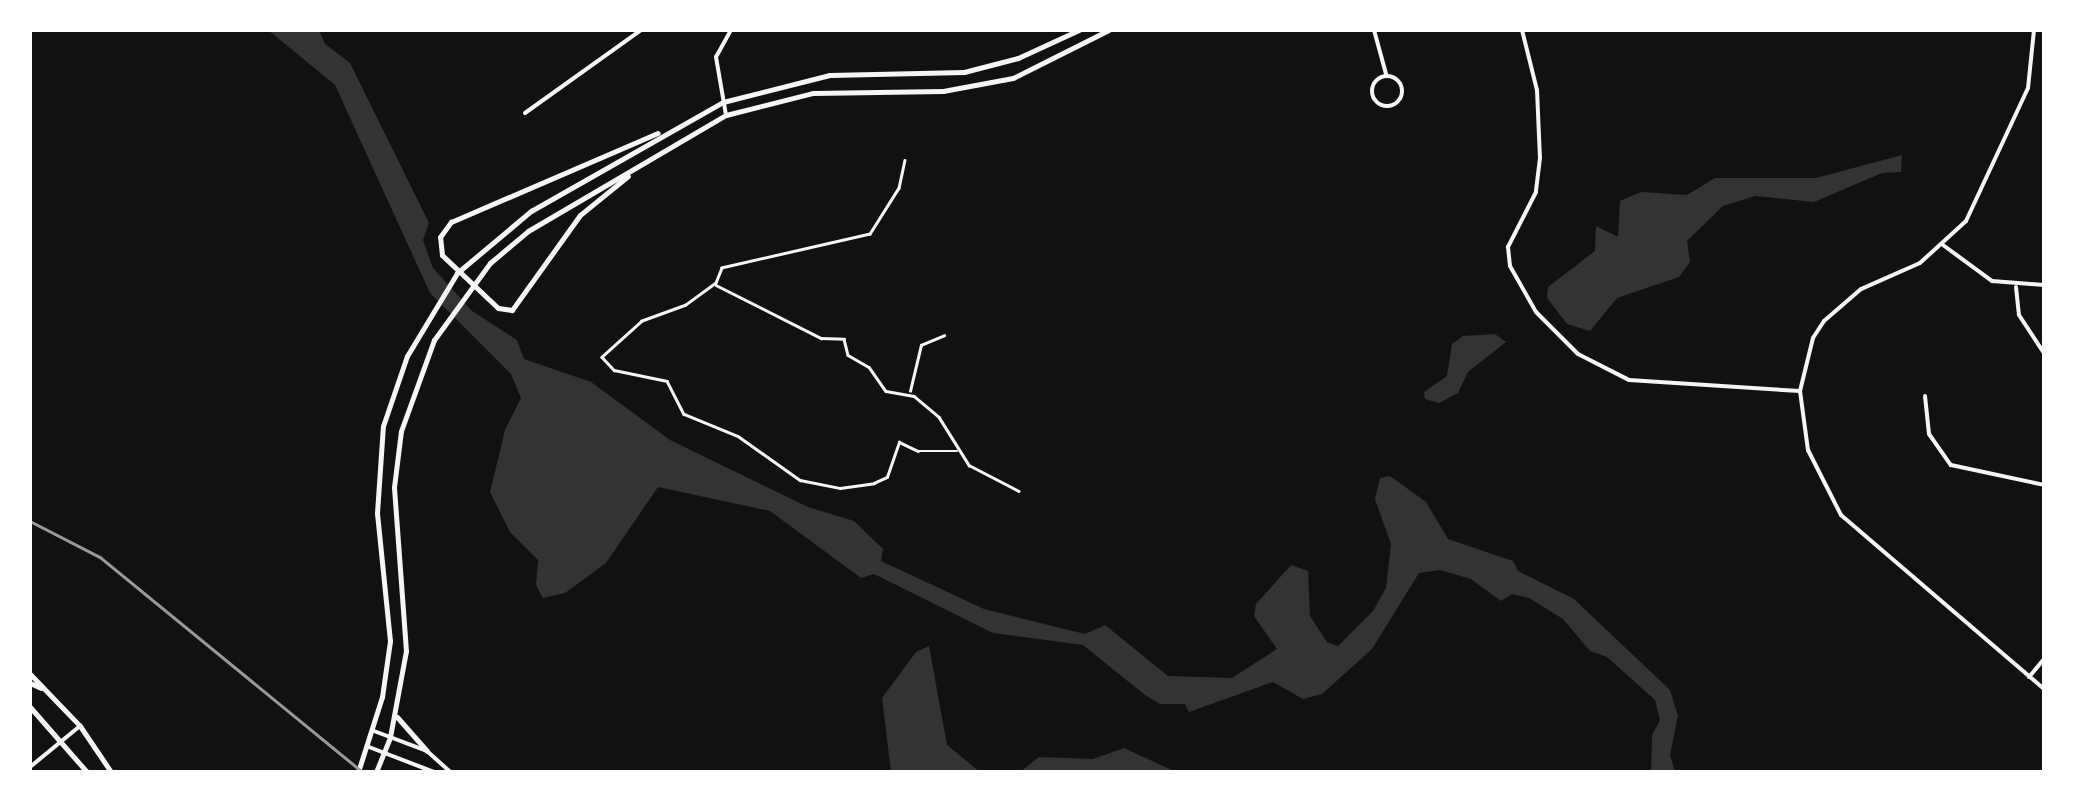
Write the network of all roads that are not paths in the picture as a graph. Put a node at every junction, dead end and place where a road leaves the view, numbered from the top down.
1 (641, 30) edge
2 (731, 30) edge
3 (1079, 30) edge
4 (1110, 30) edge
5 (1374, 30) edge
6 (1522, 30) edge
7 (2034, 30) edge
8 (1070, 35) junction
9 (1076, 49) junction
10 (1386, 76) junction
11 (723, 102) junction
12 (525, 113) dead end
13 (726, 115) junction
14 (670, 129) junction
15 (642, 164) junction
16 (1943, 245) junction
17 (2044, 285) edge
18 (2016, 287) junction
19 (2044, 354) edge
20 (1800, 391) junction
21 (1925, 396) dead end
22 (2044, 485) edge
23 (2044, 659) edge
24 (30, 674) edge
25 (2029, 677) junction
26 (30, 683) edge
27 (2044, 688) edge
28 (49, 692) junction
29 (30, 707) edge
30 (396, 714) junction
31 (80, 726) junction
32 (374, 732) junction
33 (390, 737) junction
34 (64, 738) junction
35 (369, 747) junction
36 (384, 751) junction
37 (427, 752) junction
38 (30, 767) edge
39 (87, 772) edge
40 (111, 772) edge
41 (358, 772) edge
42 (376, 772) edge
43 (434, 772) edge
44 (450, 772) edge

1 - 12 street
2 - 11 street
3 - 8 main road
4 - 9 main road
5 - 10 street
6 - 20 street
7 - 16 street
8 - 9 main road
8 - 11 main road
9 - 13 main road
10 - 10 street
11 - 13 street
11 - 14 main road
13 - 15 main road
14 - 15 main road
14 - 32 main road
15 - 30 main road
16 - 18 street
16 - 20 street
17 - 18 street
18 - 19 street
20 - 25 street
21 - 22 street
23 - 25 street
24 - 28 main road
25 - 27 street
26 - 28 main road
28 - 31 main road
29 - 34 main road
30 - 33 main road
30 - 37 main road
31 - 34 street
31 - 40 main road
32 - 33 street
32 - 35 main road
33 - 36 main road
33 - 37 street
34 - 38 street
34 - 39 main road
35 - 36 street
35 - 41 main road
36 - 42 main road
36 - 43 street
37 - 44 street

